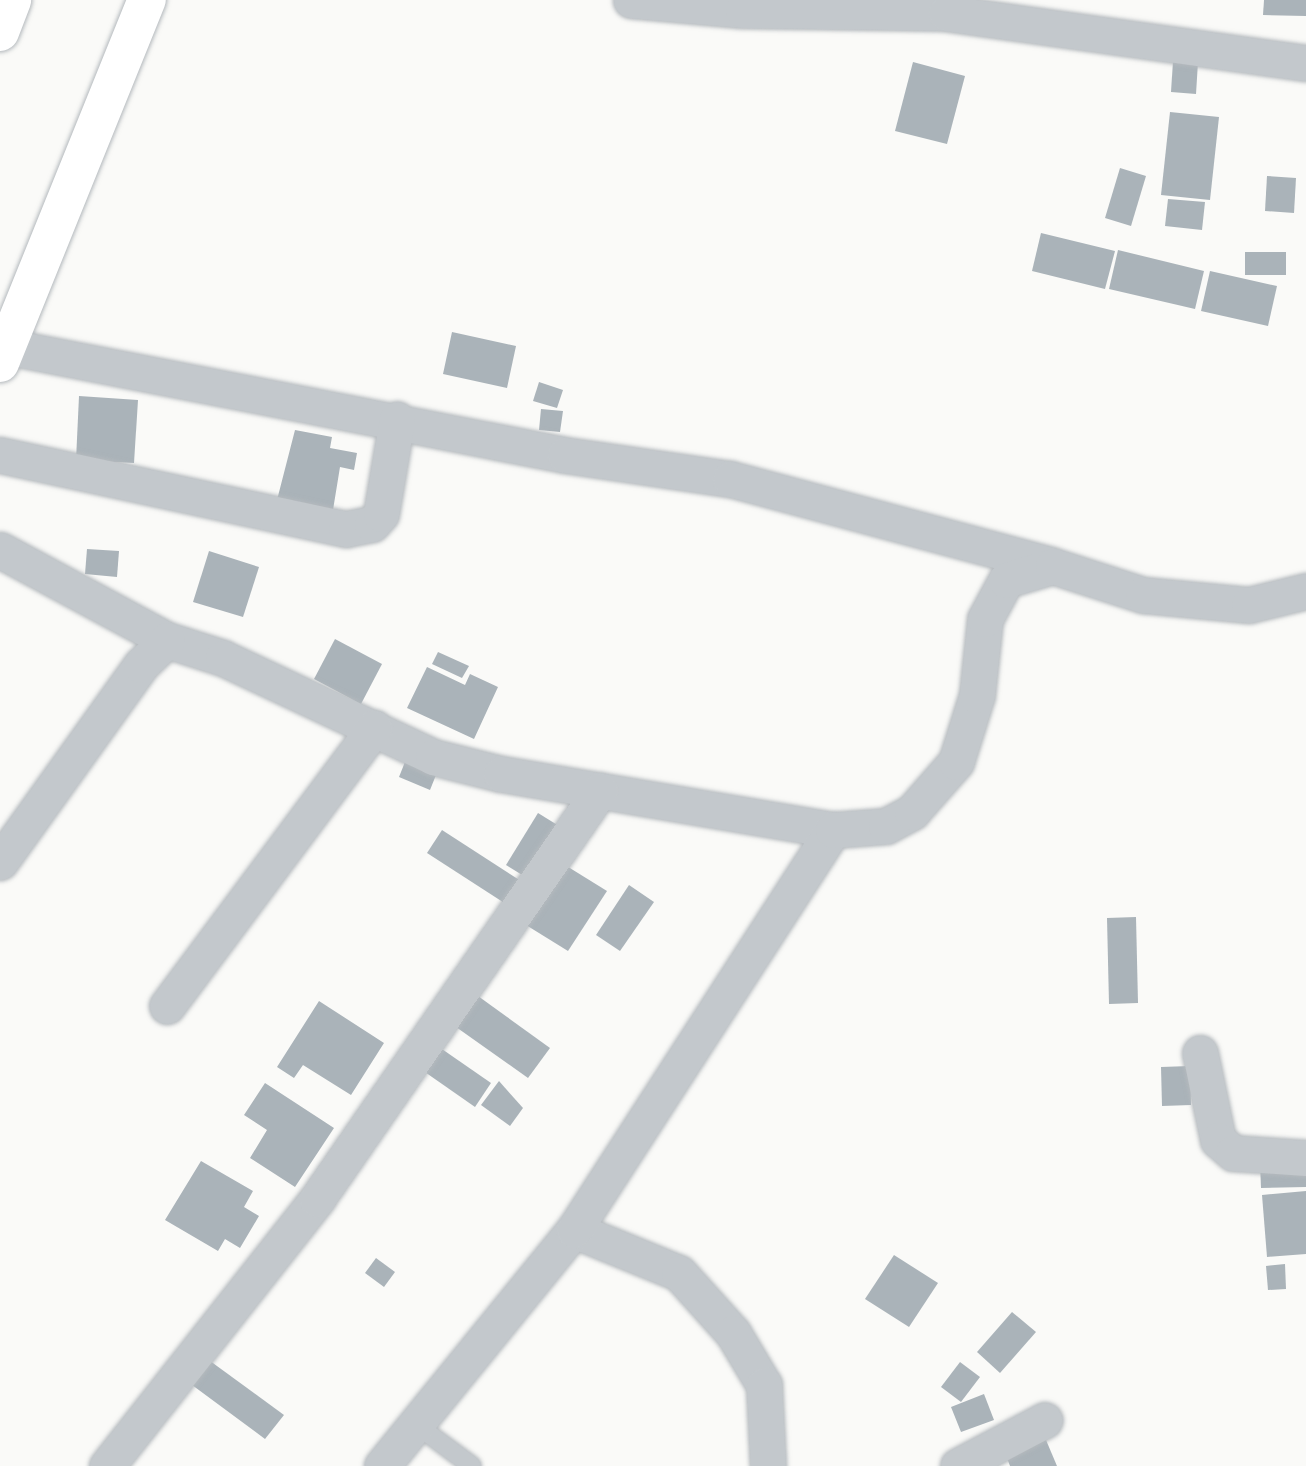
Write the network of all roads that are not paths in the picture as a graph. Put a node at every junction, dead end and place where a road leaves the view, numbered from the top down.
1 (12, 0) edge
2 (146, 0) edge
3 (631, 0) edge
4 (0, 32) edge
5 (1306, 63) edge
6 (5, 355) edge
7 (397, 419) junction
8 (0, 455) edge
9 (0, 550) edge
10 (1053, 566) junction
11 (1306, 590) edge
12 (167, 640) junction
13 (374, 728) junction
14 (600, 790) junction
15 (833, 830) junction
16 (0, 862) edge
17 (167, 1006) dead end
18 (1200, 1053) dead end
19 (1306, 1158) edge
20 (574, 1230) junction
21 (1045, 1420) dead end
22 (414, 1423) junction
23 (107, 1466) edge
24 (382, 1466) edge
25 (472, 1466) edge
26 (768, 1466) edge
27 (958, 1466) edge

1 - 4 highway
2 - 6 highway
3 - 5 street
6 - 7 street
7 - 8 street
7 - 10 street
9 - 12 street
10 - 11 street
10 - 15 street
12 - 13 street
12 - 16 street
13 - 14 street
13 - 17 street
14 - 15 street
14 - 23 street
15 - 20 street
18 - 19 street
20 - 22 street
20 - 26 street
21 - 27 street
22 - 24 street
22 - 25 lane

